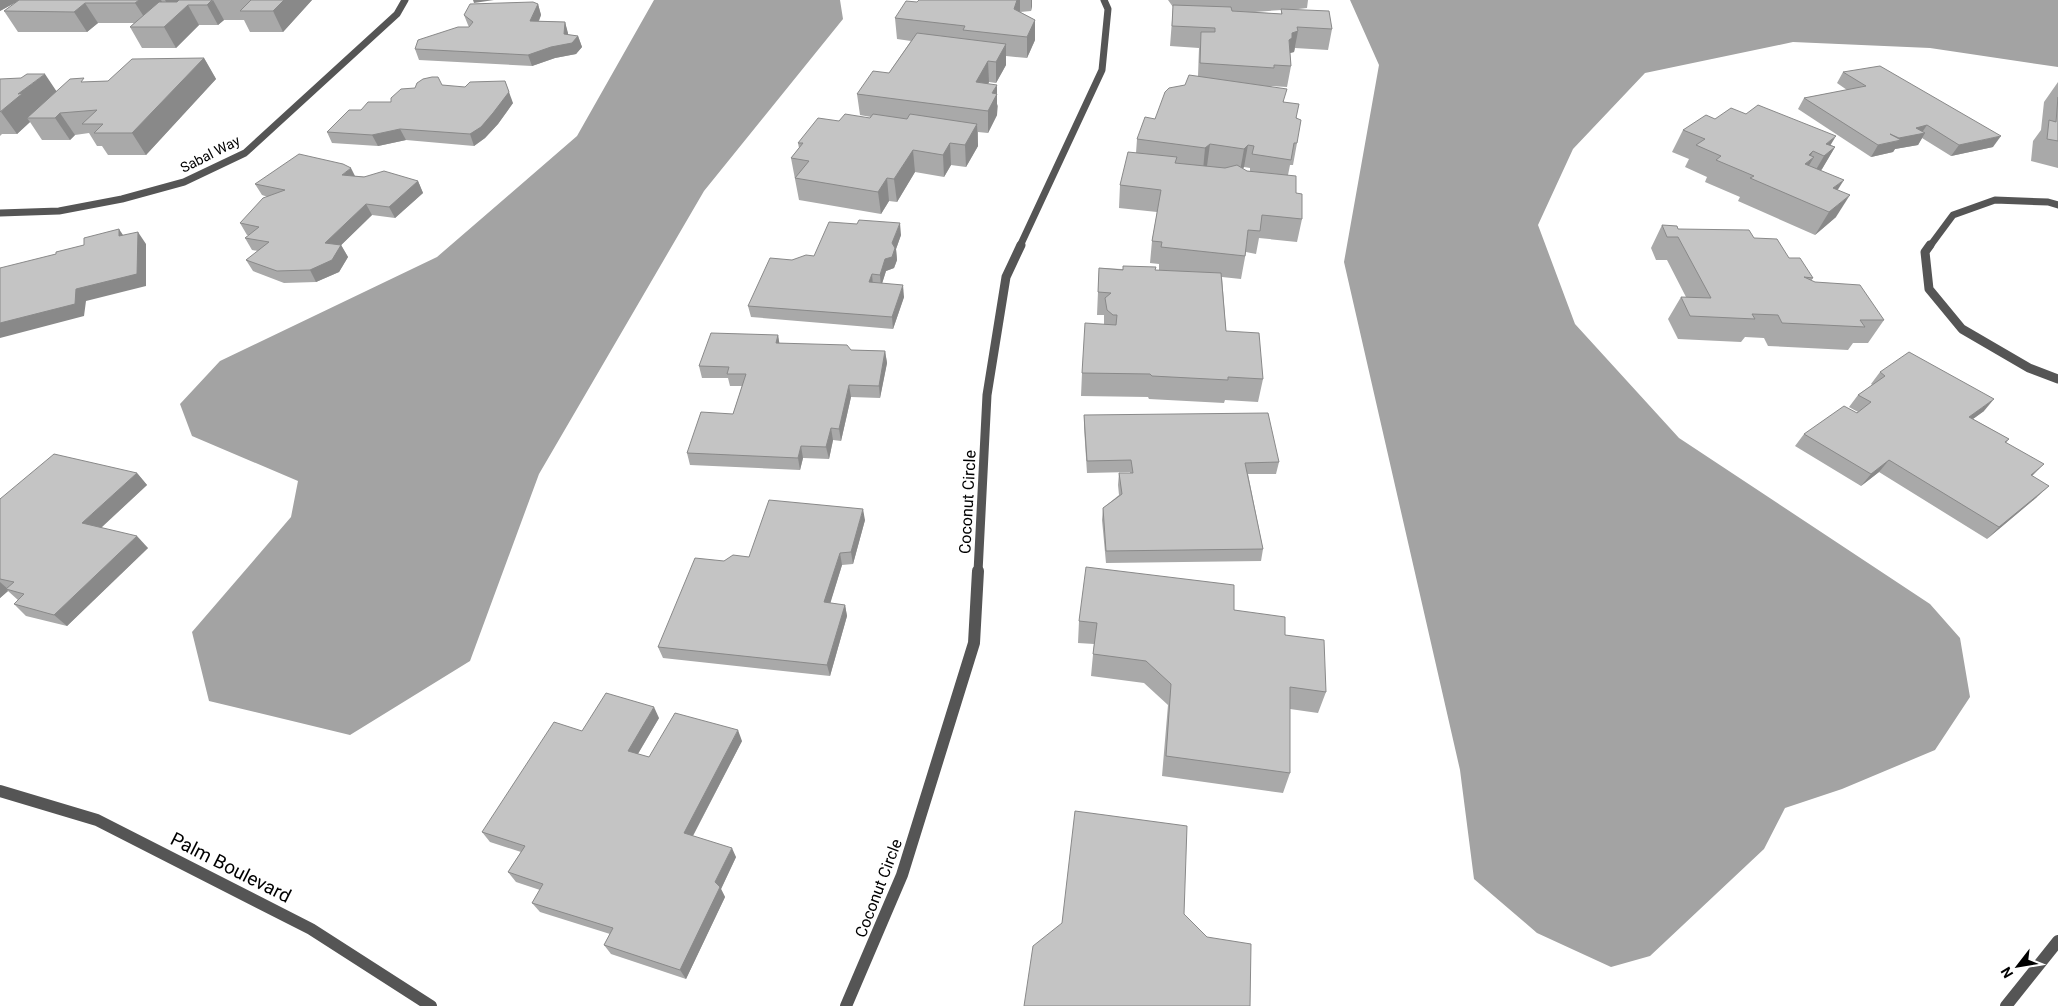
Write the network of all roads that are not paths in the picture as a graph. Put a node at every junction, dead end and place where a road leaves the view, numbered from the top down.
1 (405, 0) edge
2 (1104, 0) edge
3 (2058, 205) edge
4 (0, 213) edge
5 (2058, 379) edge
6 (0, 791) edge
7 (2058, 941) edge
8 (431, 1006) edge
9 (846, 1006) edge
10 (2006, 1006) edge

1 - 4 street, Sabal Way
2 - 9 street, Coconut Circle
3 - 5 street
6 - 8 street, Palm Boulevard
7 - 10 street

